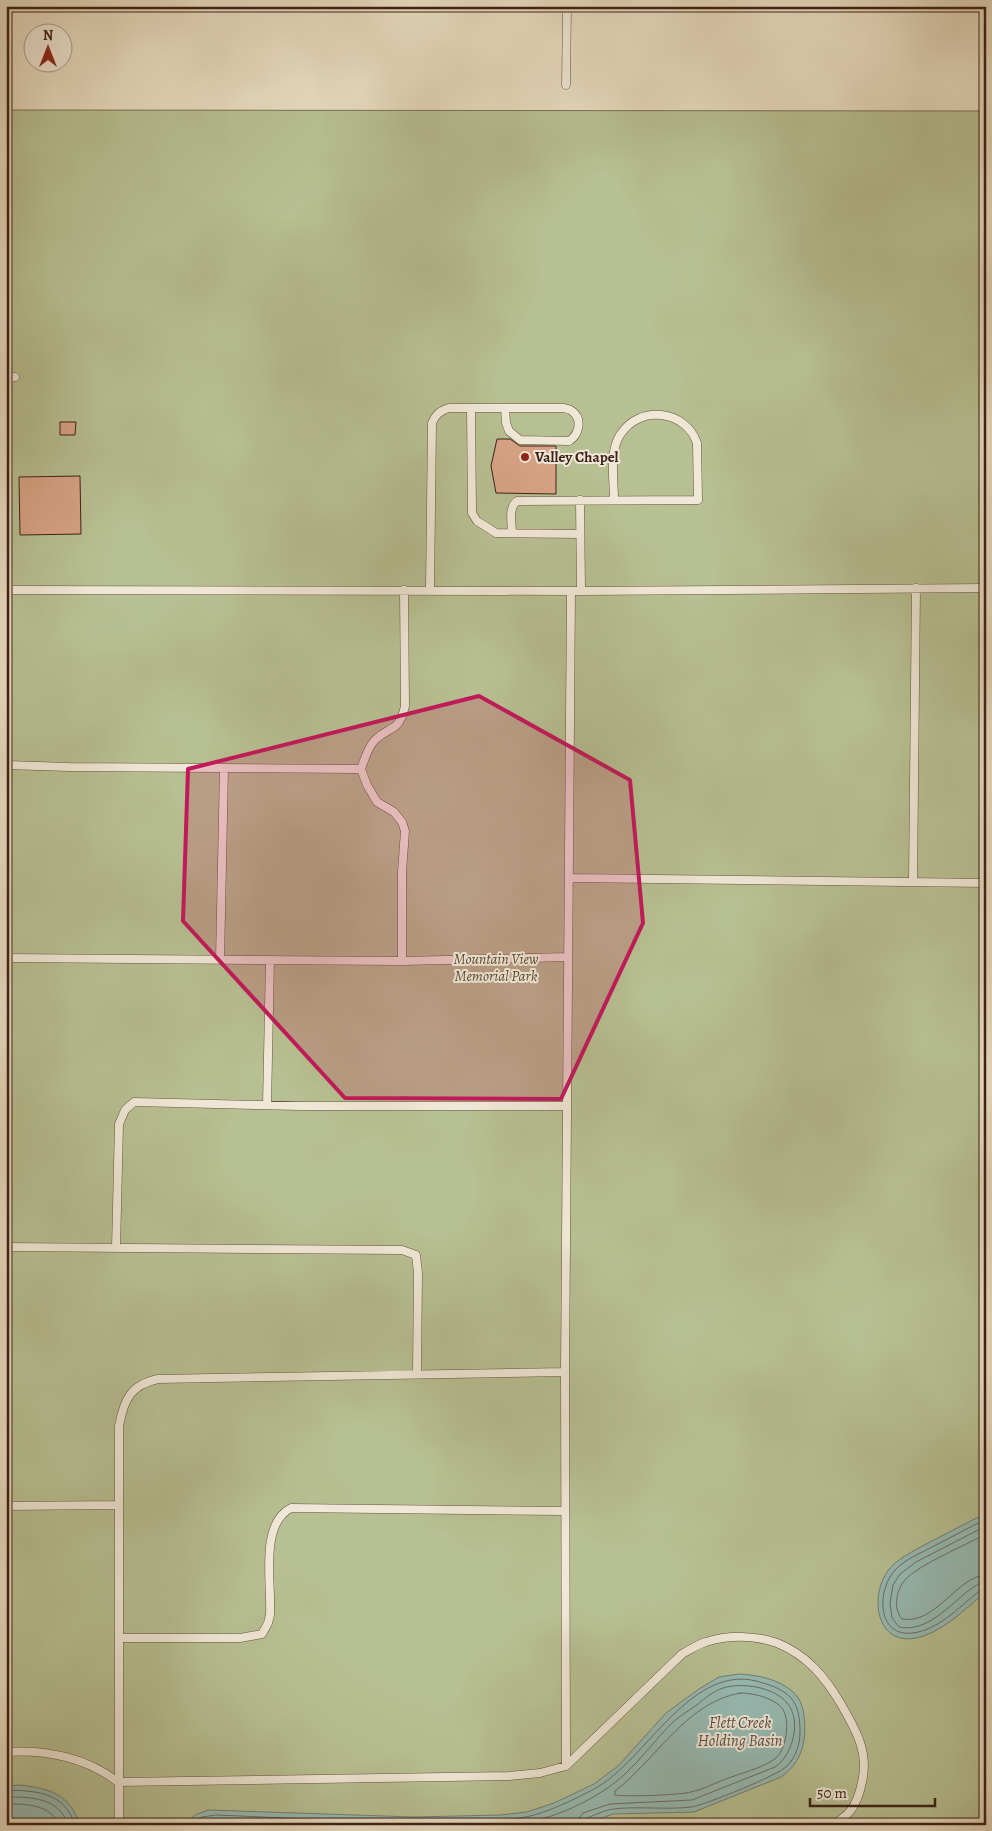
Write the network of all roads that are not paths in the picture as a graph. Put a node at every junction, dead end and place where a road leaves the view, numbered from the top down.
1 (567, 6) edge
2 (566, 85) dead end
3 (15, 377) dead end
4 (6, 378) edge
5 (471, 408) junction
6 (505, 408) junction
7 (580, 500) junction
8 (614, 500) junction
9 (512, 533) junction
10 (580, 534) junction
11 (916, 588) junction
12 (986, 588) edge
13 (6, 590) edge
14 (404, 590) junction
15 (430, 590) junction
16 (571, 590) junction
17 (580, 590) junction
18 (6, 765) edge
19 (224, 768) junction
20 (361, 769) junction
21 (569, 878) junction
22 (913, 882) junction
23 (986, 883) edge
24 (568, 957) junction
25 (6, 958) edge
26 (220, 960) junction
27 (270, 960) junction
28 (402, 961) junction
29 (267, 1105) junction
30 (567, 1106) junction
31 (6, 1247) edge
32 (116, 1248) junction
33 (565, 1372) junction
34 (417, 1374) junction
35 (119, 1505) junction
36 (6, 1506) edge
37 (566, 1511) junction
38 (118, 1638) junction
39 (6, 1752) edge
40 (566, 1766) junction
41 (118, 1782) junction
42 (119, 1825) edge
43 (834, 1825) edge

1 - 2 lane
3 - 4 lane
5 - 6 lane
5 - 9 lane
5 - 15 lane
6 - 6 lane
7 - 8 lane
7 - 9 lane
7 - 10 lane
8 - 8 lane
9 - 10 lane
10 - 17 lane
11 - 12 lane
11 - 17 lane
11 - 22 lane
13 - 14 lane
14 - 15 lane
14 - 20 lane
15 - 16 lane
16 - 17 lane
16 - 21 lane
18 - 19 lane
19 - 20 lane
19 - 26 lane
20 - 28 lane
21 - 22 lane
21 - 24 lane
22 - 23 lane
24 - 28 lane
24 - 30 lane
25 - 26 lane
26 - 27 lane
27 - 28 lane
27 - 29 lane
29 - 30 lane
29 - 32 lane
30 - 33 lane
31 - 32 lane
32 - 34 lane
33 - 34 lane
33 - 37 lane
34 - 35 lane
35 - 36 lane
35 - 38 lane
37 - 38 lane
37 - 40 lane
38 - 41 lane
39 - 41 lane
40 - 41 lane
40 - 43 lane
41 - 42 lane

